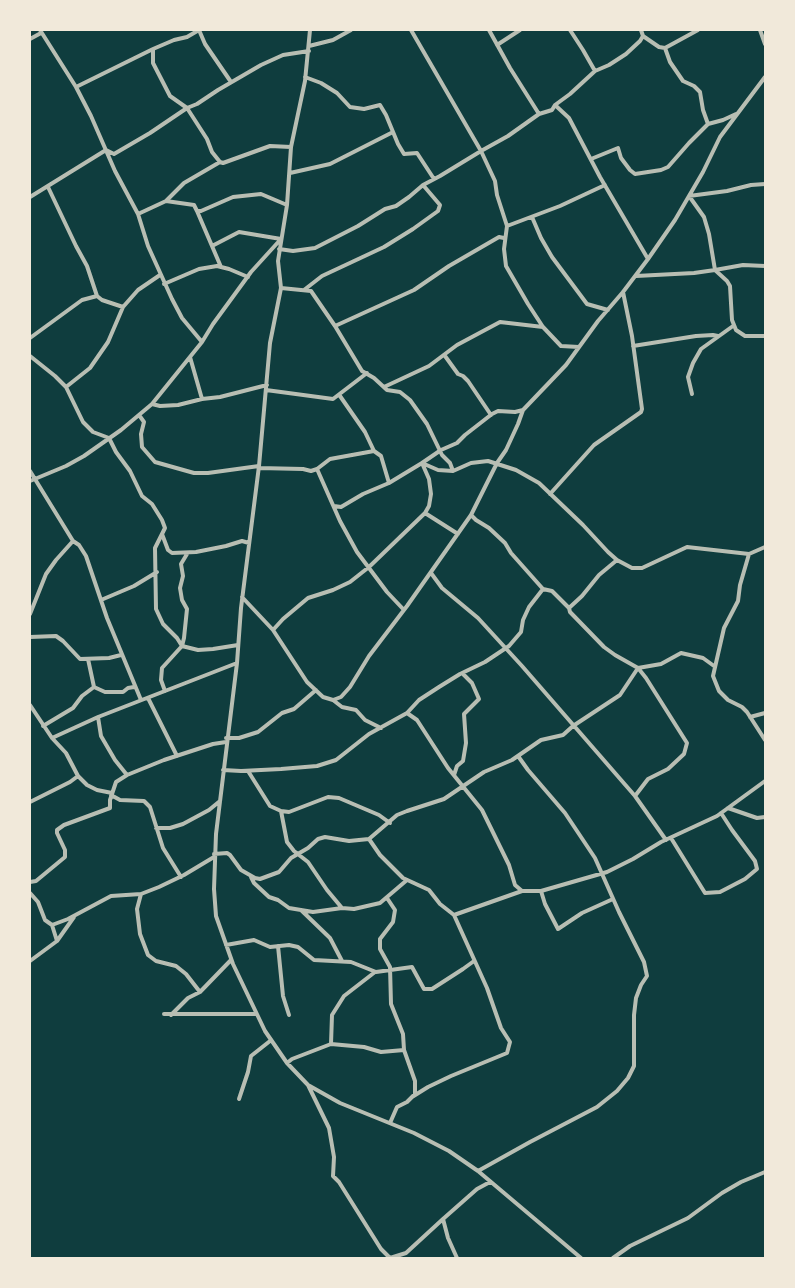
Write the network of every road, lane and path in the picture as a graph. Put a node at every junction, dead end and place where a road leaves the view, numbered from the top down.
1 (199, 30) edge
2 (310, 30) edge
3 (351, 30) edge
4 (411, 30) edge
5 (489, 30) edge
6 (520, 30) edge
7 (570, 30) edge
8 (641, 30) edge
9 (760, 30) edge
10 (40, 31) edge
11 (694, 31) edge
12 (643, 36) junction
13 (30, 39) edge
14 (765, 44) edge
15 (497, 45) junction
16 (309, 48) junction
17 (666, 48) junction
18 (153, 49) junction
19 (595, 71) junction
20 (765, 77) edge
21 (305, 78) junction
22 (231, 82) junction
23 (76, 87) junction
24 (555, 105) junction
25 (187, 108) junction
26 (539, 114) junction
27 (736, 114) junction
28 (708, 124) junction
29 (393, 132) junction
30 (291, 147) junction
31 (106, 150) junction
32 (481, 150) junction
33 (591, 159) junction
34 (220, 162) junction
35 (290, 173) junction
36 (434, 180) junction
37 (424, 184) junction
38 (605, 184) junction
39 (765, 184) edge
40 (48, 187) junction
41 (689, 196) junction
42 (30, 198) edge
43 (166, 201) junction
44 (287, 205) junction
45 (197, 211) junction
46 (138, 214) junction
47 (532, 217) junction
48 (507, 226) junction
49 (504, 238) junction
50 (281, 239) junction
51 (212, 246) junction
52 (279, 249) junction
53 (648, 259) junction
54 (765, 266) edge
55 (222, 267) junction
56 (715, 270) junction
57 (160, 275) junction
58 (636, 276) junction
59 (248, 277) junction
60 (164, 284) junction
61 (281, 288) junction
62 (304, 290) junction
63 (623, 292) junction
64 (97, 296) junction
65 (123, 307) junction
66 (608, 310) junction
67 (335, 326) junction
68 (733, 326) junction
69 (543, 327) junction
70 (718, 336) junction
71 (765, 336) edge
72 (30, 338) edge
73 (202, 342) junction
74 (633, 346) junction
75 (579, 347) junction
76 (30, 356) edge
77 (190, 356) junction
78 (445, 356) junction
79 (366, 373) junction
80 (66, 387) junction
81 (384, 387) junction
82 (266, 388) junction
83 (692, 394) dead end
84 (340, 396) junction
85 (202, 399) junction
86 (152, 404) junction
87 (523, 410) junction
88 (140, 416) junction
89 (491, 416) junction
90 (109, 438) junction
91 (441, 450) junction
92 (374, 451) junction
93 (422, 463) junction
94 (497, 463) junction
95 (259, 467) junction
96 (317, 469) junction
97 (30, 471) edge
98 (453, 471) junction
99 (35, 478) junction
100 (30, 481) edge
101 (390, 483) junction
102 (550, 494) junction
103 (334, 506) junction
104 (425, 513) junction
105 (471, 515) junction
106 (162, 534) junction
107 (458, 534) junction
108 (73, 541) junction
109 (249, 543) junction
110 (765, 546) edge
111 (187, 554) junction
112 (749, 554) junction
113 (617, 560) junction
114 (369, 567) junction
115 (156, 572) junction
116 (431, 573) junction
117 (543, 589) junction
118 (38, 594) junction
119 (30, 596) edge
120 (242, 597) junction
121 (102, 600) junction
122 (569, 608) junction
123 (404, 610) junction
124 (30, 614) edge
125 (273, 630) junction
126 (30, 637) edge
127 (238, 645) junction
128 (182, 646) junction
129 (505, 649) junction
130 (121, 655) junction
131 (88, 660) junction
132 (237, 663) junction
133 (714, 666) junction
134 (638, 668) junction
135 (462, 673) junction
136 (94, 687) junction
137 (134, 687) junction
138 (316, 690) junction
139 (165, 691) junction
140 (148, 698) junction
141 (140, 700) junction
142 (333, 700) junction
143 (30, 705) edge
144 (408, 713) junction
145 (765, 713) edge
146 (98, 717) junction
147 (750, 717) junction
148 (43, 726) junction
149 (573, 726) junction
150 (380, 728) junction
151 (52, 738) junction
152 (226, 740) junction
153 (765, 740) edge
154 (177, 756) junction
155 (518, 756) junction
156 (223, 770) junction
157 (248, 771) junction
158 (127, 775) junction
159 (454, 775) junction
160 (78, 776) junction
161 (765, 781) edge
162 (464, 786) junction
163 (112, 794) junction
164 (634, 796) junction
165 (220, 801) junction
166 (30, 802) edge
167 (728, 808) junction
168 (282, 811) junction
169 (721, 813) junction
170 (765, 817) edge
171 (390, 823) junction
172 (156, 828) junction
173 (671, 838) junction
174 (369, 839) junction
175 (666, 840) junction
176 (298, 854) junction
177 (214, 855) junction
178 (601, 874) junction
179 (251, 876) junction
180 (181, 877) junction
181 (407, 880) junction
182 (30, 882) edge
183 (541, 890) junction
184 (522, 891) junction
185 (30, 894) edge
186 (140, 894) junction
187 (387, 898) junction
188 (613, 899) junction
189 (342, 908) junction
190 (301, 910) junction
191 (76, 915) junction
192 (454, 915) junction
193 (52, 925) junction
194 (57, 941) junction
195 (226, 945) junction
196 (278, 946) junction
197 (231, 960) junction
198 (30, 961) edge
199 (342, 961) junction
200 (474, 961) junction
201 (390, 971) junction
202 (375, 972) junction
203 (200, 992) junction
204 (164, 1014) dead end
205 (256, 1014) junction
206 (289, 1014) dead end
207 (171, 1015) junction
208 (270, 1041) junction
209 (332, 1044) junction
210 (404, 1050) junction
211 (287, 1064) junction
212 (308, 1085) junction
213 (412, 1097) junction
214 (239, 1099) dead end
215 (390, 1124) junction
216 (478, 1172) junction
217 (765, 1172) edge
218 (490, 1182) junction
219 (443, 1219) junction
220 (457, 1258) edge
221 (581, 1258) edge
222 (613, 1258) edge

1 - 18 street
1 - 22 street
2 - 16 street
3 - 16 street
4 - 32 street
5 - 15 street
6 - 15 street
7 - 19 street
8 - 12 street
9 - 14 street
10 - 13 street
10 - 23 street
11 - 17 street
12 - 17 street
12 - 19 street
15 - 26 street
16 - 21 street
16 - 22 street
17 - 28 street
18 - 23 street
18 - 25 street
19 - 24 street
20 - 27 street
21 - 29 street
21 - 30 street
22 - 25 street
23 - 31 street
24 - 26 street
24 - 33 street
25 - 31 street
25 - 34 street
26 - 32 street
27 - 28 street
27 - 41 street
28 - 33 street
29 - 35 street
29 - 36 street
30 - 34 street
30 - 35 street
31 - 40 street
31 - 46 street
32 - 36 street
32 - 48 street
33 - 38 street
34 - 43 street
35 - 44 street
36 - 37 street
37 - 52 street
37 - 62 street
38 - 47 street
38 - 53 street
39 - 41 street
40 - 42 street
40 - 64 street
41 - 53 street
41 - 56 street
43 - 45 street
43 - 46 street
44 - 45 street
44 - 50 street
45 - 51 street
46 - 57 street
47 - 48 street
47 - 66 street
48 - 49 street
49 - 67 street
49 - 69 street
50 - 51 street
50 - 52 street
50 - 59 street
51 - 55 street
52 - 61 street
53 - 58 street
54 - 56 street
55 - 59 street
55 - 60 street
56 - 58 street
56 - 68 street
57 - 60 street
57 - 65 street
58 - 63 street
59 - 73 street
60 - 73 street
61 - 62 street
61 - 82 street
62 - 67 street
63 - 66 street
63 - 74 street
64 - 65 street
64 - 72 street
65 - 80 street
66 - 75 street
67 - 79 street
68 - 70 street
68 - 71 street
69 - 75 street
69 - 78 street
70 - 74 street
70 - 83 street
73 - 77 street
74 - 102 street
75 - 87 street
76 - 80 street
77 - 85 street
77 - 86 street
78 - 81 street
78 - 89 street
79 - 81 street
79 - 84 street
80 - 90 street
81 - 91 street
82 - 84 street
82 - 85 street
82 - 95 street
84 - 92 street
85 - 86 street
86 - 88 street
87 - 89 street
87 - 94 street
88 - 90 street
88 - 95 street
89 - 91 street
90 - 99 street
90 - 106 street
91 - 93 street
91 - 98 street
92 - 96 street
92 - 101 street
93 - 98 street
93 - 101 street
93 - 104 street
94 - 98 street
94 - 102 street
94 - 105 street
95 - 96 street
95 - 109 street
96 - 103 street
97 - 99 street
99 - 100 street
99 - 108 street
101 - 103 street
102 - 113 street
103 - 114 street
104 - 107 street
104 - 114 street
105 - 107 street
105 - 117 street
106 - 111 street
106 - 115 street
107 - 116 street
108 - 118 street
108 - 121 street
109 - 111 street
109 - 120 street
110 - 112 street
111 - 128 street
112 - 113 street
112 - 133 street
113 - 122 street
114 - 123 street
114 - 125 street
115 - 121 street
115 - 128 street
116 - 123 street
116 - 129 street
117 - 122 street
117 - 129 street
118 - 119 street
118 - 124 street
120 - 125 street
120 - 127 street
121 - 130 street
122 - 134 street
123 - 142 street
125 - 138 street
126 - 131 street
127 - 128 street
127 - 132 street
128 - 139 street
129 - 135 street
129 - 149 street
130 - 131 street
130 - 137 street
131 - 136 street
132 - 139 street
132 - 152 street
133 - 134 street
133 - 147 street
134 - 149 street
134 - 164 street
135 - 144 street
135 - 159 street
136 - 137 street
136 - 148 street
137 - 141 street
138 - 142 street
138 - 152 street
139 - 140 street
140 - 141 street
140 - 154 street
141 - 146 street
142 - 150 street
143 - 148 street
144 - 150 street
144 - 159 street
145 - 147 street
146 - 151 street
146 - 158 street
147 - 153 street
148 - 151 street
149 - 155 street
149 - 164 street
150 - 157 street
151 - 160 street
152 - 154 street
152 - 156 street
154 - 158 street
155 - 162 street
155 - 178 street
156 - 157 street
156 - 165 street
157 - 168 street
158 - 163 street
159 - 162 street
160 - 163 street
160 - 166 street
161 - 167 street
162 - 171 street
162 - 184 street
163 - 172 street
163 - 182 street
164 - 175 street
165 - 172 street
165 - 177 street
167 - 169 street
167 - 170 street
168 - 171 street
168 - 176 street
169 - 173 street
169 - 173 street
171 - 174 street
172 - 180 street
173 - 175 street
174 - 176 street
174 - 181 street
175 - 178 street
176 - 179 street
176 - 189 street
177 - 179 street
177 - 180 street
177 - 195 street
178 - 183 street
178 - 188 street
179 - 190 street
180 - 186 street
181 - 187 street
181 - 192 street
183 - 184 street
183 - 188 street
184 - 192 street
185 - 193 street
186 - 191 street
186 - 203 street
187 - 189 street
187 - 201 street
188 - 216 street
189 - 190 street
190 - 199 street
191 - 193 street
191 - 194 street
192 - 200 street
193 - 194 street
194 - 198 street
195 - 196 street
195 - 197 street
196 - 199 street
196 - 206 street
197 - 203 street
197 - 205 street
199 - 202 street
200 - 201 street
200 - 213 street
201 - 202 street
201 - 210 street
202 - 209 street
203 - 207 street
204 - 207 street
205 - 207 street
205 - 208 street
208 - 211 street
208 - 214 street
209 - 210 street
209 - 211 street
210 - 213 street
211 - 212 street
212 - 215 street
212 - 219 street
213 - 215 street
215 - 216 street
216 - 218 street
217 - 222 street
218 - 219 street
218 - 221 street
219 - 220 street

